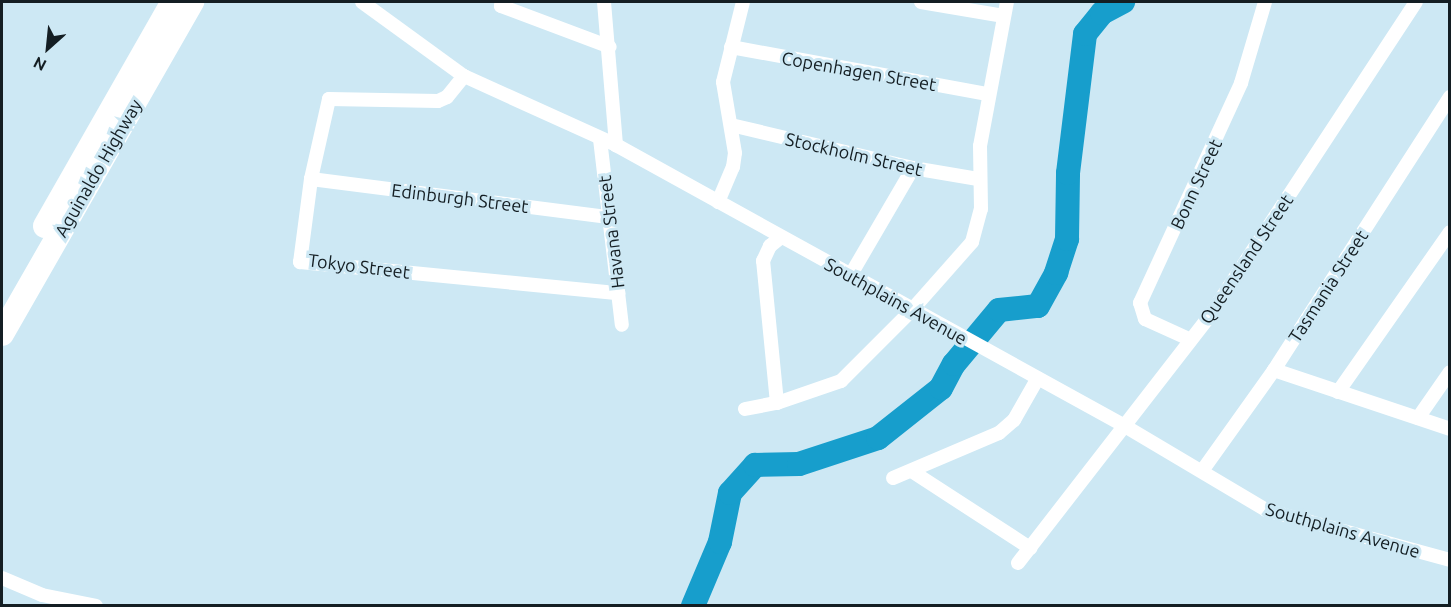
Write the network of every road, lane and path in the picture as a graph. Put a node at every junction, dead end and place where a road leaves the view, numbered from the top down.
1 (173, 2) edge
2 (192, 2) edge
3 (362, 2) edge
4 (504, 2) edge
5 (604, 2) edge
6 (743, 2) edge
7 (921, 2) edge
8 (1007, 2) edge
9 (1265, 2) edge
10 (1409, 4) edge
11 (1004, 16) junction
12 (610, 47) junction
13 (731, 47) junction
14 (464, 76) junction
15 (988, 94) junction
16 (1449, 97) edge
17 (731, 125) junction
18 (600, 139) junction
19 (616, 145) junction
20 (913, 168) junction
21 (311, 179) junction
22 (978, 179) junction
23 (718, 202) junction
24 (609, 217) junction
25 (1449, 232) edge
26 (781, 237) junction
27 (850, 276) junction
28 (618, 293) junction
29 (2, 301) edge
30 (911, 311) junction
31 (622, 325) dead end
32 (2, 334) edge
33 (1189, 339) junction
34 (1274, 370) junction
35 (1449, 372) edge
36 (1038, 378) junction
37 (1338, 392) junction
38 (777, 403) junction
39 (745, 410) dead end
40 (1418, 418) junction
41 (1123, 425) junction
42 (1449, 429) edge
43 (1202, 471) junction
44 (913, 472) junction
45 (893, 478) dead end
46 (1030, 548) junction
47 (1449, 560) edge
48 (1018, 563) dead end
49 (2, 578) edge
50 (96, 606) edge

1 - 29 highway, Aguinaldo Highway
2 - 32 highway, Aguinaldo Highway
3 - 14 street, Southplains Avenue
4 - 12 street
5 - 12 street
6 - 13 street
7 - 11 street
8 - 11 street
9 - 33 street, Bonn Street
10 - 33 street, Queensland Street
11 - 15 street
12 - 19 street
13 - 15 street, Copenhagen Street
13 - 17 street
14 - 18 street, Southplains Avenue
14 - 21 street, Tokyo Street
15 - 22 street
16 - 34 street, Tasmania Street
17 - 20 street, Stockholm Street
17 - 23 street
18 - 19 street, Southplains Avenue
18 - 24 street, Havana Street
19 - 23 street, Southplains Avenue
20 - 22 street, Stockholm Street
20 - 27 street
21 - 24 street, Edinburgh Street
21 - 28 street, Tokyo Street
22 - 30 street
23 - 26 street, Southplains Avenue
24 - 28 street, Havana Street
25 - 37 street
26 - 27 street, Southplains Avenue
26 - 38 street
27 - 30 street, Southplains Avenue
28 - 31 street, Havana Street
30 - 36 street, Southplains Avenue
30 - 38 street
33 - 41 street, Queensland Street
34 - 37 street
34 - 43 street, Tasmania Street
35 - 40 street
36 - 41 street, Southplains Avenue
36 - 44 street
37 - 40 street
38 - 39 street
40 - 42 street
41 - 43 street, Southplains Avenue
41 - 46 street, Queensland Street
43 - 47 street, Southplains Avenue
44 - 45 street
44 - 46 street
46 - 48 street, Queensland Street
49 - 50 street

